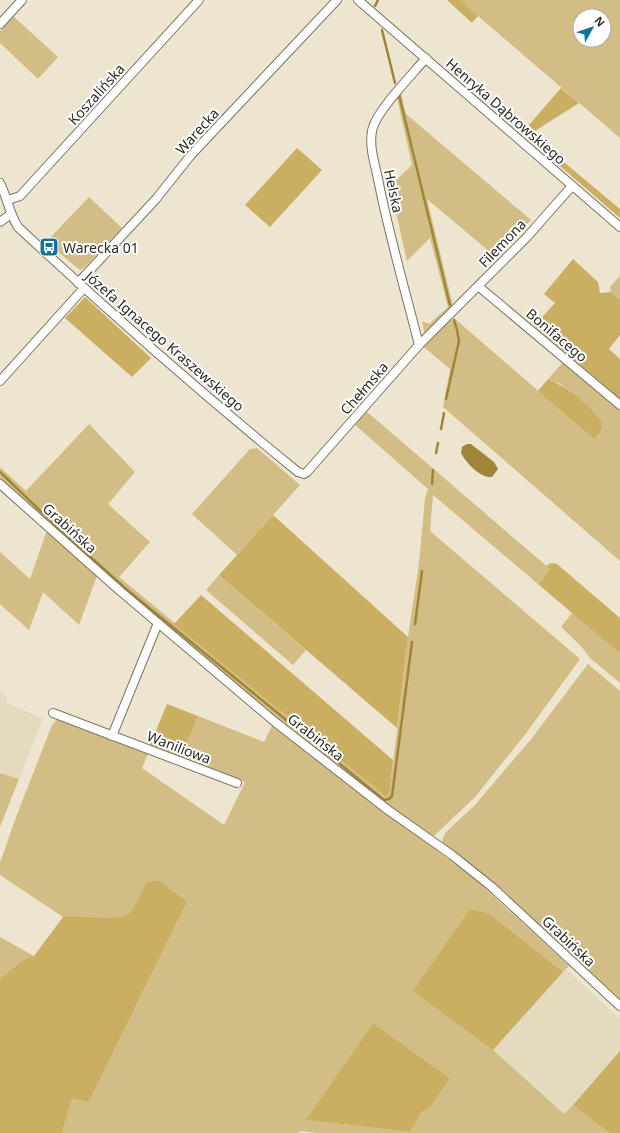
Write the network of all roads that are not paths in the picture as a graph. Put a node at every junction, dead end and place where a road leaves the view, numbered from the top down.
1 (22, 0) edge
2 (200, 0) edge
3 (337, 0) edge
4 (358, 0) edge
5 (0, 24) edge
6 (426, 58) junction
7 (0, 183) edge
8 (572, 186) junction
9 (8, 200) junction
10 (11, 214) junction
11 (0, 222) edge
12 (620, 227) edge
13 (81, 286) junction
14 (478, 286) junction
15 (448, 316) joint
16 (419, 345) junction
17 (0, 381) edge
18 (620, 405) edge
19 (298, 472) joint
20 (0, 484) edge
21 (158, 623) junction
22 (52, 713) dead end
23 (112, 736) junction
24 (237, 783) dead end
25 (620, 1006) edge

1 - 5 street
2 - 9 street, Koszalińska
3 - 13 street, Warecka
4 - 6 street, Henryka Dąbrowskiego
6 - 8 street, Henryka Dąbrowskiego
6 - 16 street, Helska
7 - 9 street, Józefa Ignacego Kraszewskiego
8 - 12 street, Henryka Dąbrowskiego
8 - 14 street, Filemona
9 - 10 street, Józefa Ignacego Kraszewskiego
10 - 11 street
10 - 13 street, Józefa Ignacego Kraszewskiego
13 - 17 street, Warecka
13 - 19 street, Józefa Ignacego Kraszewskiego
14 - 15 street, Filemona
14 - 18 street, Bonifacego
15 - 16 street, Chełmska
16 - 19 street, Chełmska
20 - 21 street, Grabińska
21 - 23 street
21 - 25 street, Grabińska
22 - 23 street, Waniliowa
23 - 24 street, Waniliowa

